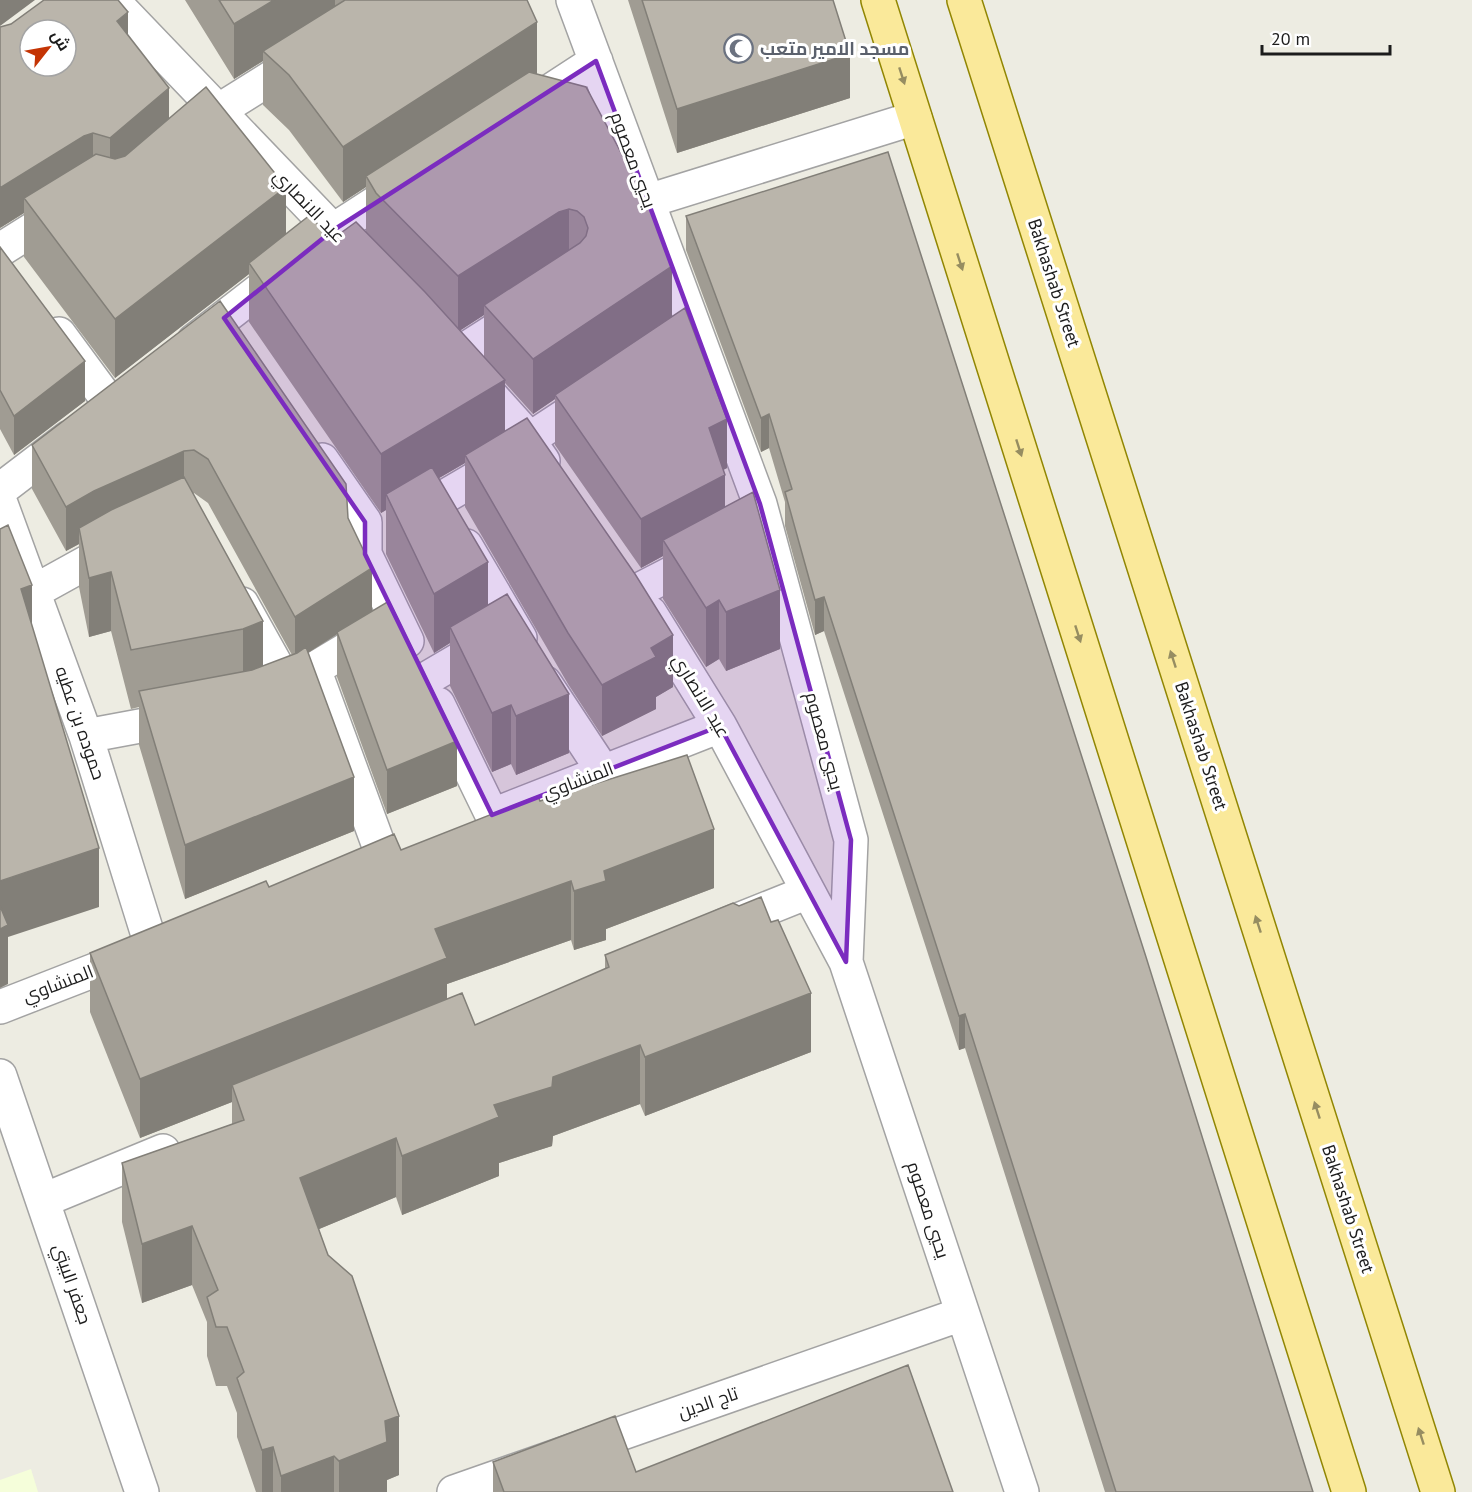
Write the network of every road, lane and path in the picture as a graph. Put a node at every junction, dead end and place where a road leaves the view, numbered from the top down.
1 (573, 0) edge
2 (878, 0) edge
3 (964, 0) edge
4 (122, 3) edge
5 (326, 44) edge
6 (596, 61) junction
7 (218, 111) junction
8 (915, 118) junction
9 (498, 124) edge
10 (177, 146) edge
11 (430, 168) edge
12 (85, 198) edge
13 (648, 201) junction
14 (332, 231) junction
15 (3, 264) edge
16 (389, 288) edge
17 (550, 295) edge
18 (40, 310) edge
19 (224, 318) junction
20 (695, 328) junction
21 (244, 347) edge
22 (666, 348) edge
23 (168, 362) edge
24 (616, 381) edge
25 (140, 384) edge
26 (112, 406) junction
27 (304, 435) edge
28 (530, 443) junction
29 (558, 482) edge
30 (0, 490) edge
31 (439, 500) junction
32 (0, 501) edge
33 (765, 524) junction
34 (152, 530) edge
35 (365, 544) junction
36 (616, 565) edge
37 (227, 575) edge
38 (35, 591) junction
39 (635, 592) junction
40 (396, 620) junction
41 (513, 628) junction
42 (314, 669) junction
43 (426, 679) junction
44 (290, 690) junction
45 (248, 706) edge
46 (213, 712) edge
47 (720, 726) junction
48 (86, 736) junction
49 (603, 771) junction
50 (492, 815) junction
51 (459, 828) edge
52 (416, 844) edge
53 (383, 857) junction
54 (350, 870) edge
55 (808, 892) junction
56 (185, 935) edge
57 (697, 937) edge
58 (152, 948) junction
59 (846, 963) junction
60 (0, 1007) edge
61 (0, 1076) edge
62 (188, 1142) edge
63 (44, 1200) junction
64 (962, 1314) junction
65 (142, 1492) edge
66 (454, 1492) edge
67 (1022, 1492) edge
68 (1349, 1492) edge
69 (1438, 1492) edge

1 - 6 street, يحيي معصوم
2 -> 8 main road
69 -> 3 main road, Bakhashab Street
4 - 7 street, عيد الانصاري
5 - 7 street
6 - 9 street
6 - 13 street, يحيي معصوم
7 - 10 street
7 - 14 street, عيد الانصاري
8 - 13 street
8 -> 68 main road
11 - 14 street
12 - 15 street
13 - 20 street, يحيي معصوم
14 - 16 street, عيد الانصاري
14 - 19 street
17 - 28 street
18 - 26 street
19 - 21 street
19 - 23 street
20 - 22 street
20 - 33 street, يحيي معصوم
24 - 28 street
25 - 26 street
26 - 30 street
27 - 35 street
28 - 29 street
28 - 31 street
31 - 35 street
31 - 41 street
32 - 38 street, حموده بن عطيه
33 - 39 street
33 - 59 street, يحيي معصوم
34 - 38 street
35 - 40 street
36 - 39 street, عيد الانصاري
37 - 44 street
38 - 48 street, حموده بن عطيه
39 - 47 street, عيد الانصاري
40 - 42 street
40 - 43 street
41 - 43 street
41 - 49 street
42 - 44 street
42 - 53 street
43 - 50 street
44 - 45 street
46 - 48 street
47 - 49 street, المنشاوي
47 - 55 street, عيد الانصاري
48 - 58 street, حموده بن عطيه
49 - 50 street, المنشاوي
50 - 51 street, المنشاوي
52 - 53 street
53 - 54 street
55 - 57 street
55 - 59 street, عيد الانصاري
56 - 58 street, المنشاوي
58 - 60 street, المنشاوي
59 - 64 street, يحيي معصوم
61 - 63 street, جعفر البيتي
62 - 63 street
63 - 65 street, جعفر البيتي
64 - 66 street, تاج الدين
64 - 67 street, يحيي معصوم

